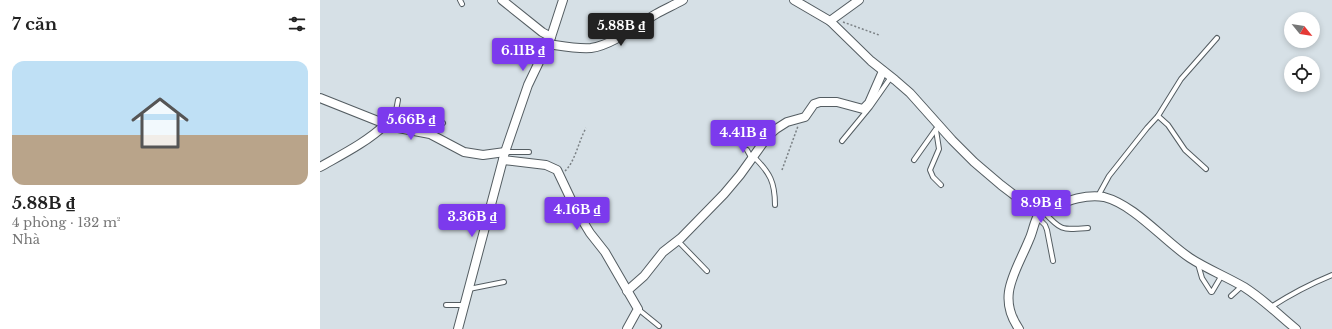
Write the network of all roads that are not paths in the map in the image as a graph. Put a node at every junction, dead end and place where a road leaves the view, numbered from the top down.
1 (502, 0) edge
2 (563, 0) edge
3 (683, 0) edge
4 (794, 0) edge
5 (859, 0) edge
6 (832, 20) junction
7 (1217, 38) dead end
8 (549, 41) junction
9 (883, 71) junction
10 (891, 76) junction
11 (320, 98) edge
12 (398, 100) dead end
13 (1158, 116) junction
14 (443, 123) dead end
15 (390, 125) junction
16 (938, 128) junction
17 (430, 134) junction
18 (842, 141) dead end
19 (747, 150) dead end
20 (505, 152) junction
21 (529, 152) dead end
22 (753, 158) junction
23 (502, 160) junction
24 (914, 160) dead end
25 (320, 167) edge
26 (1206, 169) dead end
27 (941, 185) dead end
28 (1098, 197) junction
29 (775, 205) dead end
30 (1040, 214) junction
31 (1088, 228) dead end
32 (678, 241) junction
33 (1053, 261) dead end
34 (1197, 262) junction
35 (706, 271) dead end
36 (1222, 275) junction
37 (1332, 275) edge
38 (504, 282) dead end
39 (1242, 286) junction
40 (469, 289) junction
41 (627, 291) junction
42 (1231, 296) dead end
43 (446, 305) dead end
44 (464, 305) junction
45 (1271, 307) junction
46 (638, 309) junction
47 (659, 326) dead end
48 (458, 329) edge
49 (626, 329) edge
50 (1019, 329) edge
51 (1296, 329) edge

1 - 8 street
2 - 8 street
3 - 8 street
4 - 6 street
5 - 6 street
6 - 9 street
7 - 13 lane
8 - 20 street
9 - 10 street
9 - 22 street
10 - 16 street
10 - 18 lane
11 - 15 street
12 - 15 lane
13 - 26 lane
13 - 28 lane
14 - 17 lane
15 - 17 street
15 - 25 street
16 - 24 lane
16 - 27 lane
16 - 30 street
17 - 20 street
19 - 22 lane
20 - 21 lane
20 - 23 street
22 - 29 lane
22 - 32 street
23 - 40 street
23 - 41 street
28 - 30 street
28 - 34 street
30 - 31 lane
30 - 33 lane
30 - 50 street
32 - 35 lane
32 - 41 street
34 - 36 street
34 - 36 lane
36 - 39 street
37 - 45 lane
38 - 40 lane
39 - 42 lane
39 - 45 street
40 - 44 street
41 - 46 street
43 - 44 lane
44 - 48 street
45 - 51 street
46 - 47 lane
46 - 49 street

